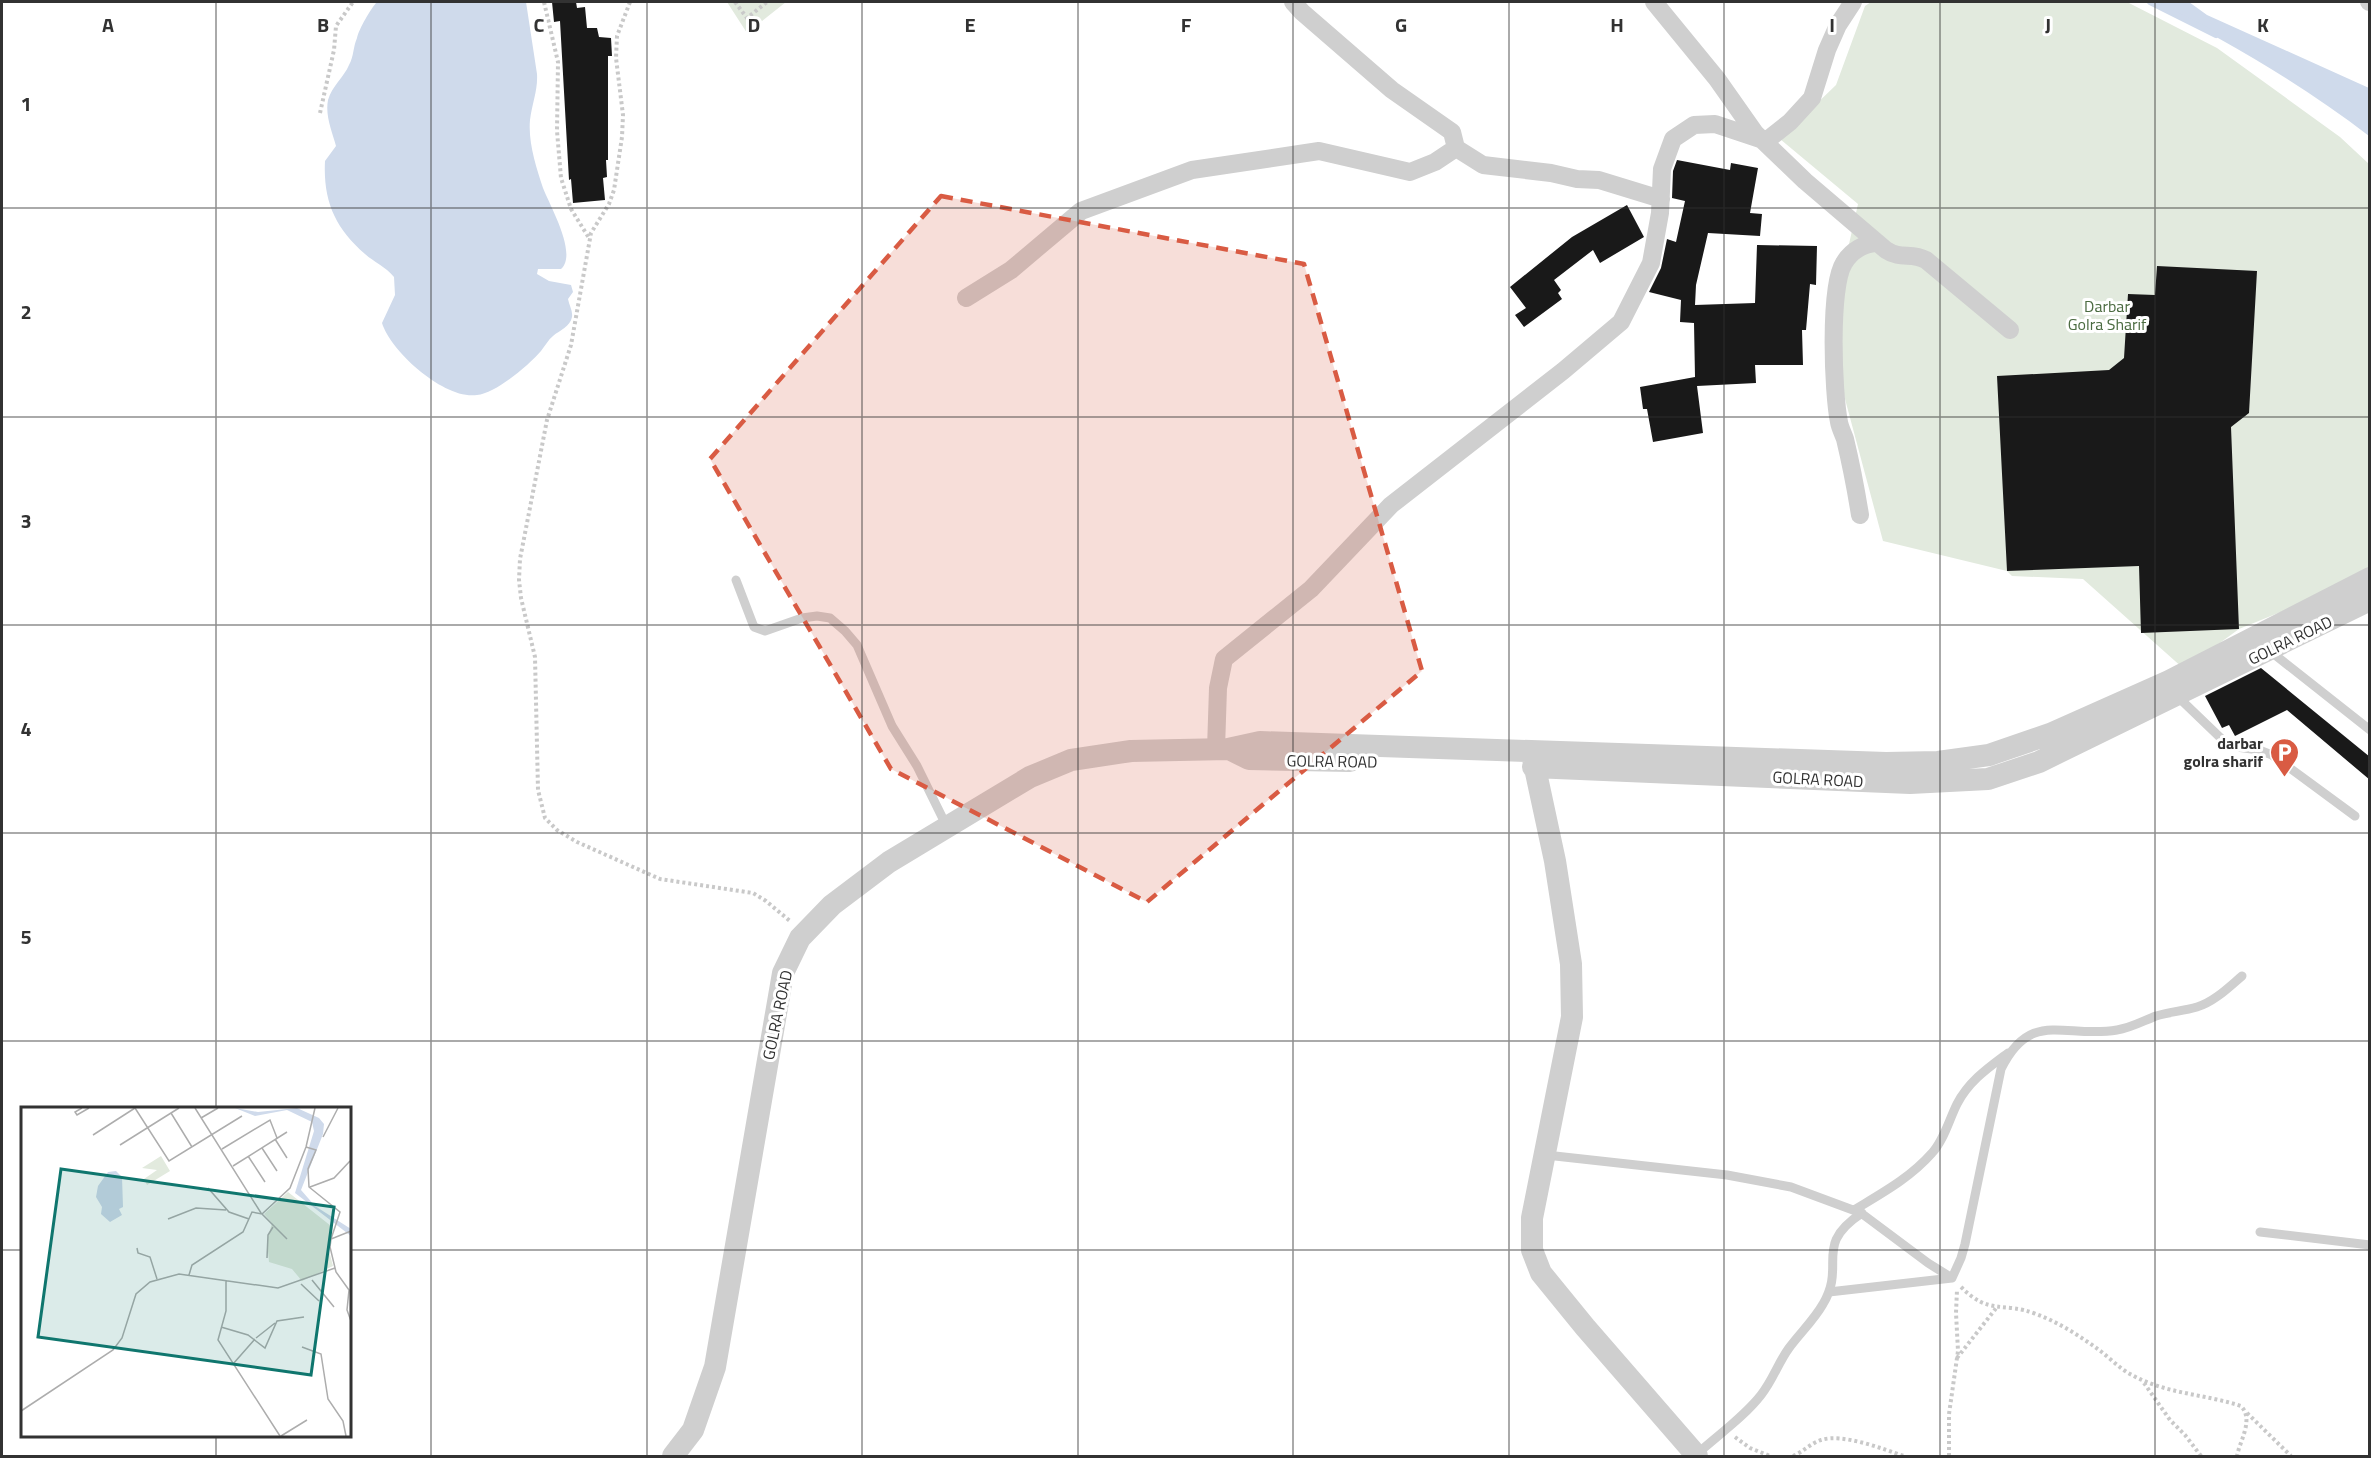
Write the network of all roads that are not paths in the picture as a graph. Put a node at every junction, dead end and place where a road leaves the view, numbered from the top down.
1 (1293, 2) edge
2 (1654, 2) edge
3 (1853, 2) edge
4 (1766, 141) junction
5 (1456, 148) junction
6 (1661, 199) junction
7 (1878, 243) junction
8 (966, 298) dead end
9 (2010, 330) dead end
10 (1860, 515) dead end
11 (2370, 578) edge
12 (736, 580) dead end
13 (2370, 600) edge
14 (2269, 650) junction
15 (2177, 696) junction
16 (2370, 730) edge
17 (1222, 749) junction
18 (1533, 760) junction
19 (2355, 816) dead end
20 (947, 827) junction
21 (2242, 976) dead end
22 (2009, 1052) junction
23 (1546, 1155) junction
24 (1858, 1212) junction
25 (2260, 1232) dead end
26 (2370, 1245) edge
27 (1952, 1278) junction
28 (1829, 1292) junction
29 (673, 1456) edge
30 (1696, 1456) edge

1 - 5 street
2 - 4 street
3 - 4 street
4 - 6 street
4 - 7 street
5 - 6 street
5 - 8 street
6 - 17 street
7 - 9 street
7 - 10 street
11 - 18 street, GOLRA ROAD
12 - 20 lane
13 - 14 street, GOLRA ROAD
14 - 15 street, GOLRA ROAD
14 - 16 lane
15 - 18 street, GOLRA ROAD
15 - 19 lane
17 - 18 street, GOLRA ROAD
17 - 20 street, GOLRA ROAD
18 - 23 street
20 - 29 street, GOLRA ROAD
21 - 22 lane
22 - 24 lane
22 - 27 lane
23 - 24 lane
23 - 30 street
24 - 27 lane
24 - 28 lane
25 - 26 lane
27 - 28 lane
28 - 30 lane

